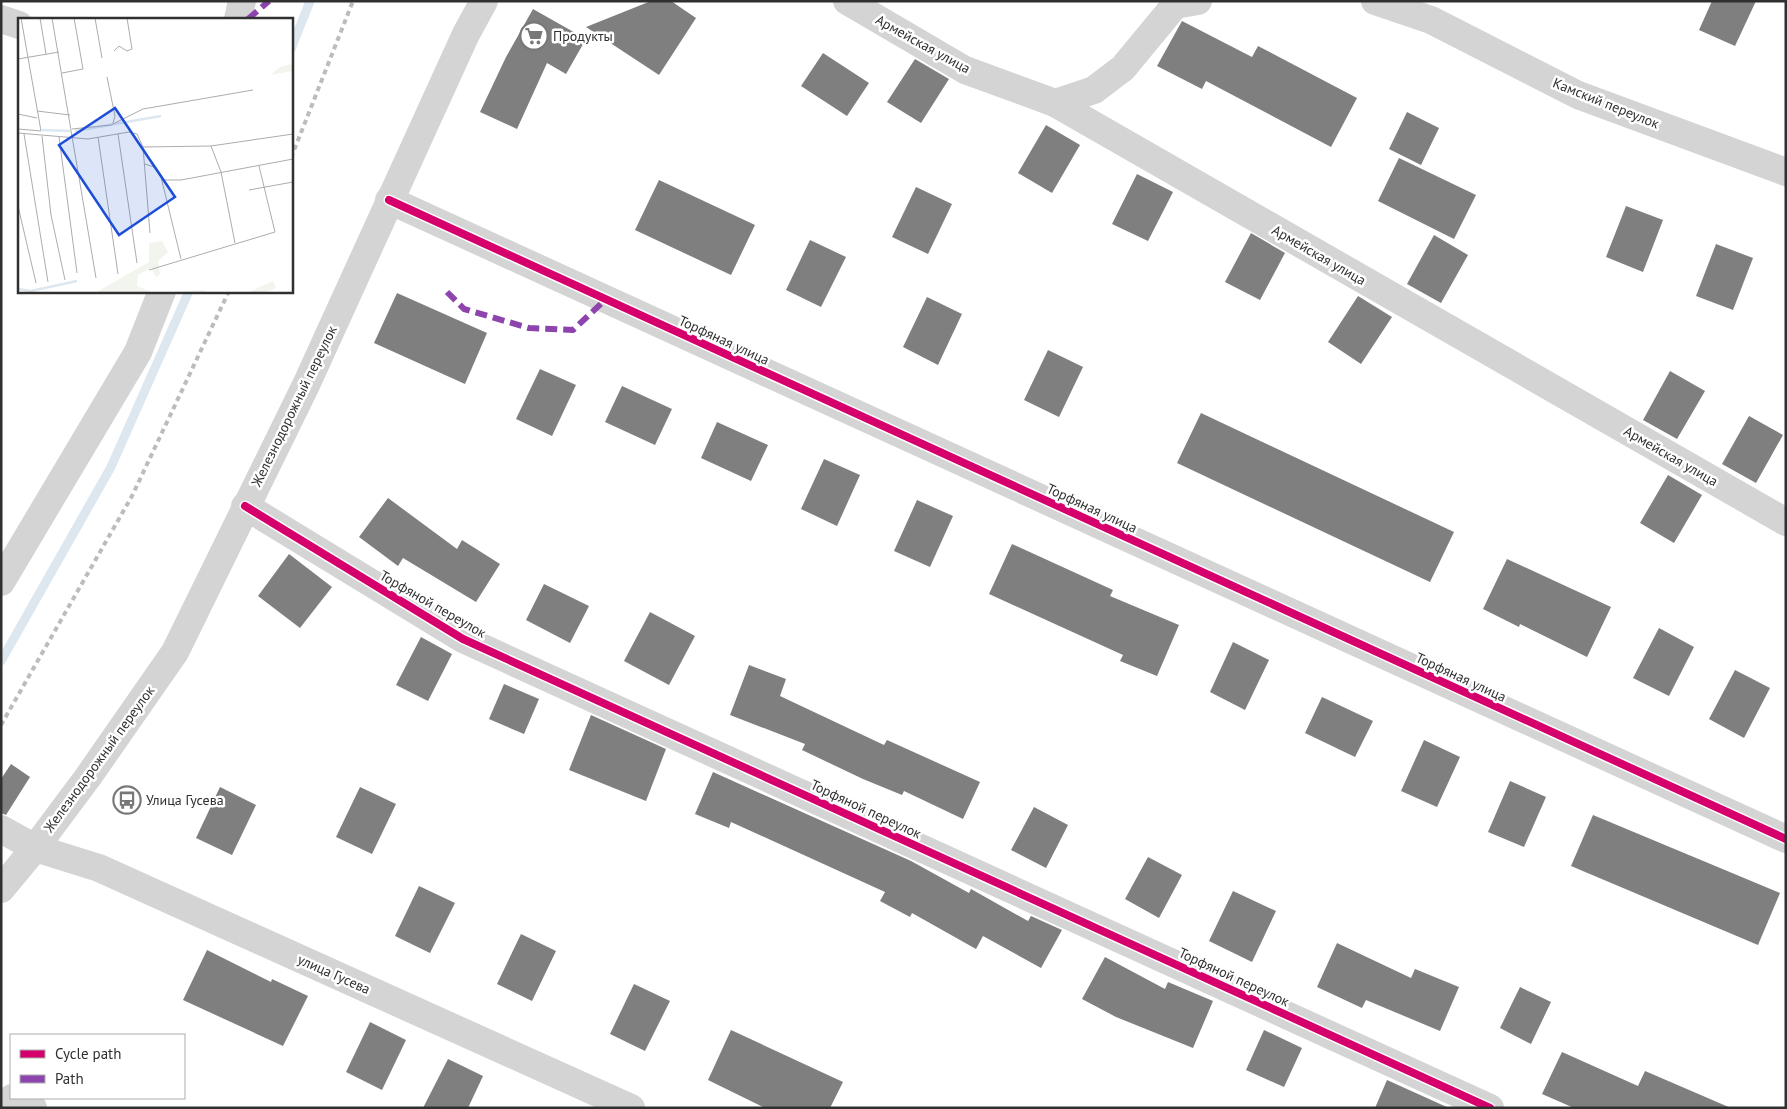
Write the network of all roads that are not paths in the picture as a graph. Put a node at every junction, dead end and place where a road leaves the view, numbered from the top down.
1 (242, 1) edge
2 (484, 1) edge
3 (847, 1) edge
4 (1375, 1) edge
5 (1186, 3) edge
6 (1437, 11) edge
7 (1, 18) edge
8 (238, 18) edge
9 (18, 26) edge
10 (1055, 103) junction
11 (1786, 172) edge
12 (389, 200) junction
13 (162, 292) edge
14 (245, 506) junction
15 (1786, 522) edge
16 (1, 582) edge
17 (1, 829) edge
18 (1786, 839) edge
19 (35, 848) junction
20 (1, 890) edge
21 (16, 1099) edge
22 (33, 1108) edge
23 (631, 1108) edge
24 (1490, 1108) edge

1 - 8 street
2 - 12 street, Железнодорожный переулок
3 - 10 street, Армейская улица
4 - 6 street, Камский переулок
5 - 10 street
6 - 11 street, Камский переулок
7 - 9 street
10 - 15 street, Армейская улица
12 - 14 street, Железнодорожный переулок
12 - 18 street, Торфяная улица
13 - 16 street
14 - 19 street, Железнодорожный переулок
14 - 24 street, Торфяной переулок
17 - 19 street, улица Гусева
19 - 20 street, Железнодорожный переулок
19 - 23 street, улица Гусева
21 - 22 street

